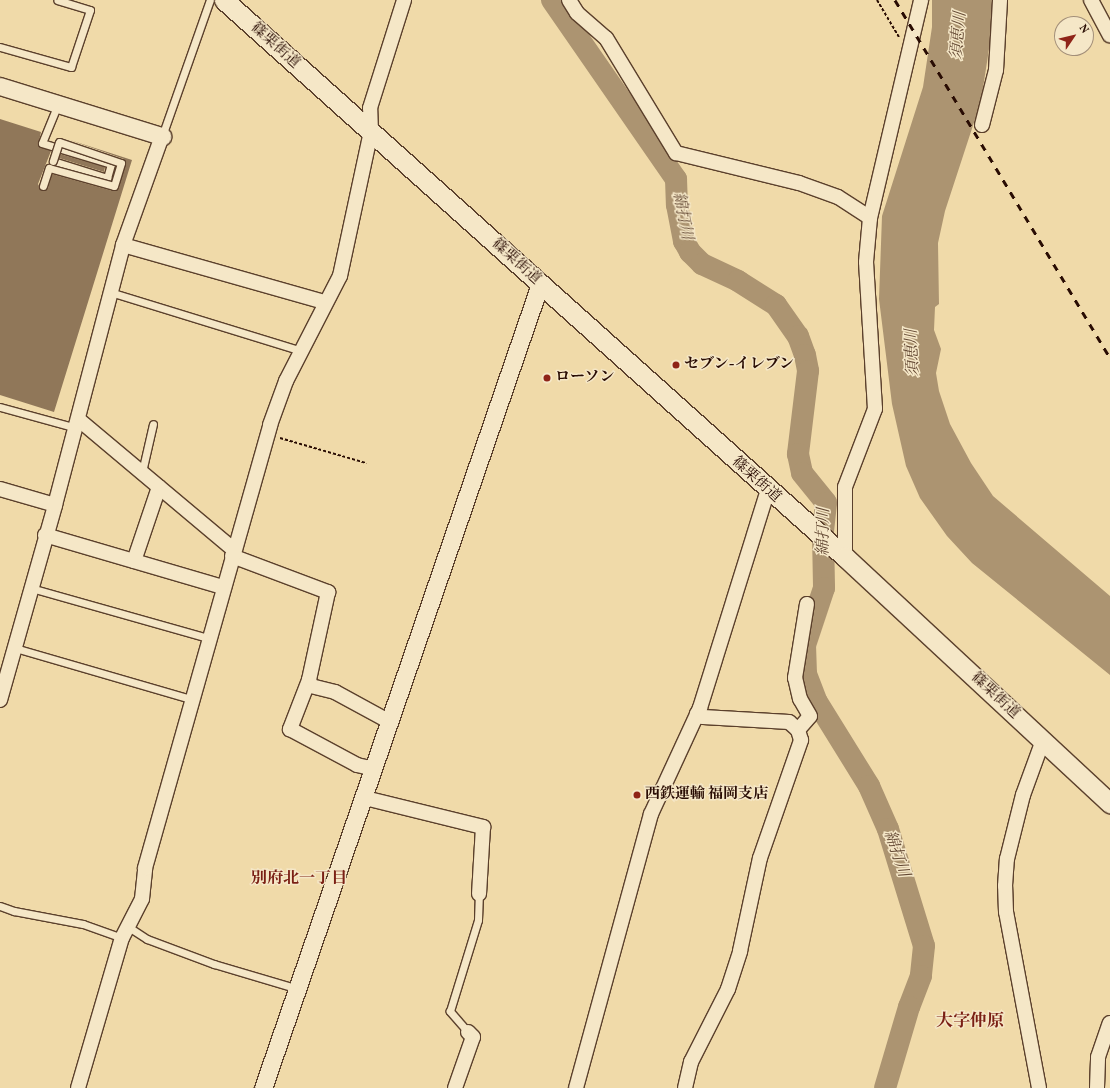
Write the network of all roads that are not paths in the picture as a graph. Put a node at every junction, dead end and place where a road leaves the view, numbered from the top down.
1 (58, 0) edge
2 (210, 0) edge
3 (224, 0) edge
4 (404, 0) edge
5 (569, 0) edge
6 (920, 0) edge
7 (1000, 0) edge
8 (1091, 0) edge
9 (1110, 35) edge
10 (0, 47) edge
11 (0, 86) edge
12 (58, 104) junction
13 (982, 125) dead end
14 (371, 132) junction
15 (162, 136) junction
16 (43, 186) dead end
17 (870, 218) junction
18 (122, 245) junction
19 (540, 284) junction
20 (110, 292) junction
21 (325, 302) junction
22 (302, 351) junction
23 (0, 407) edge
24 (77, 424) junction
25 (153, 424) dead end
26 (142, 472) junction
27 (159, 487) junction
28 (0, 490) edge
29 (768, 490) junction
30 (55, 506) junction
31 (45, 535) junction
32 (233, 553) junction
33 (845, 558) junction
34 (134, 561) junction
35 (223, 587) junction
36 (31, 588) junction
37 (807, 604) dead end
38 (211, 639) junction
39 (15, 648) junction
40 (3, 679) edge
41 (308, 680) junction
42 (0, 700) edge
43 (194, 700) junction
44 (697, 714) junction
45 (390, 722) junction
46 (798, 730) junction
47 (1043, 740) junction
48 (374, 768) junction
49 (365, 798) junction
50 (1110, 803) edge
51 (479, 894) joint
52 (0, 906) edge
53 (125, 932) junction
54 (295, 988) junction
55 (1110, 1023) edge
56 (468, 1032) joint
57 (78, 1088) edge
58 (263, 1088) edge
59 (455, 1088) edge
60 (576, 1088) edge
61 (685, 1088) edge
62 (1039, 1088) edge
63 (1098, 1088) edge

1 - 10 lane
2 - 15 lane
3 - 14 main road, 篠栗街道
4 - 14 street
5 - 17 street
6 - 17 street
7 - 13 street
8 - 9 street
11 - 12 street
12 - 15 street
12 - 16 lane, bridge
14 - 19 main road, 篠栗街道
14 - 21 street
15 - 18 street
17 - 33 street
18 - 20 street
18 - 21 street
19 - 29 main road, 篠栗街道
19 - 45 street
20 - 22 lane
20 - 24 street
21 - 22 street
22 - 32 street
23 - 24 lane
24 - 26 street
24 - 30 street
25 - 26 lane
26 - 27 street
27 - 32 street
27 - 34 street
28 - 30 street
29 - 33 main road, 篠栗街道
29 - 44 street
30 - 31 street
31 - 34 street
31 - 36 street
32 - 35 street
32 - 41 street
33 - 47 main road, 篠栗街道
34 - 35 street
35 - 38 street
36 - 38 lane
36 - 39 street
37 - 46 street
38 - 43 street
39 - 40 street
39 - 43 lane
40 - 42 street
41 - 45 street
41 - 48 street
43 - 53 street
44 - 46 street
44 - 60 street
45 - 48 street
46 - 61 street
47 - 50 main road, 篠栗街道
47 - 62 street
48 - 49 street
49 - 51 street
49 - 54 street
51 - 56 lane
52 - 53 lane
53 - 54 lane
53 - 57 street
54 - 58 street
55 - 63 street
56 - 59 street

